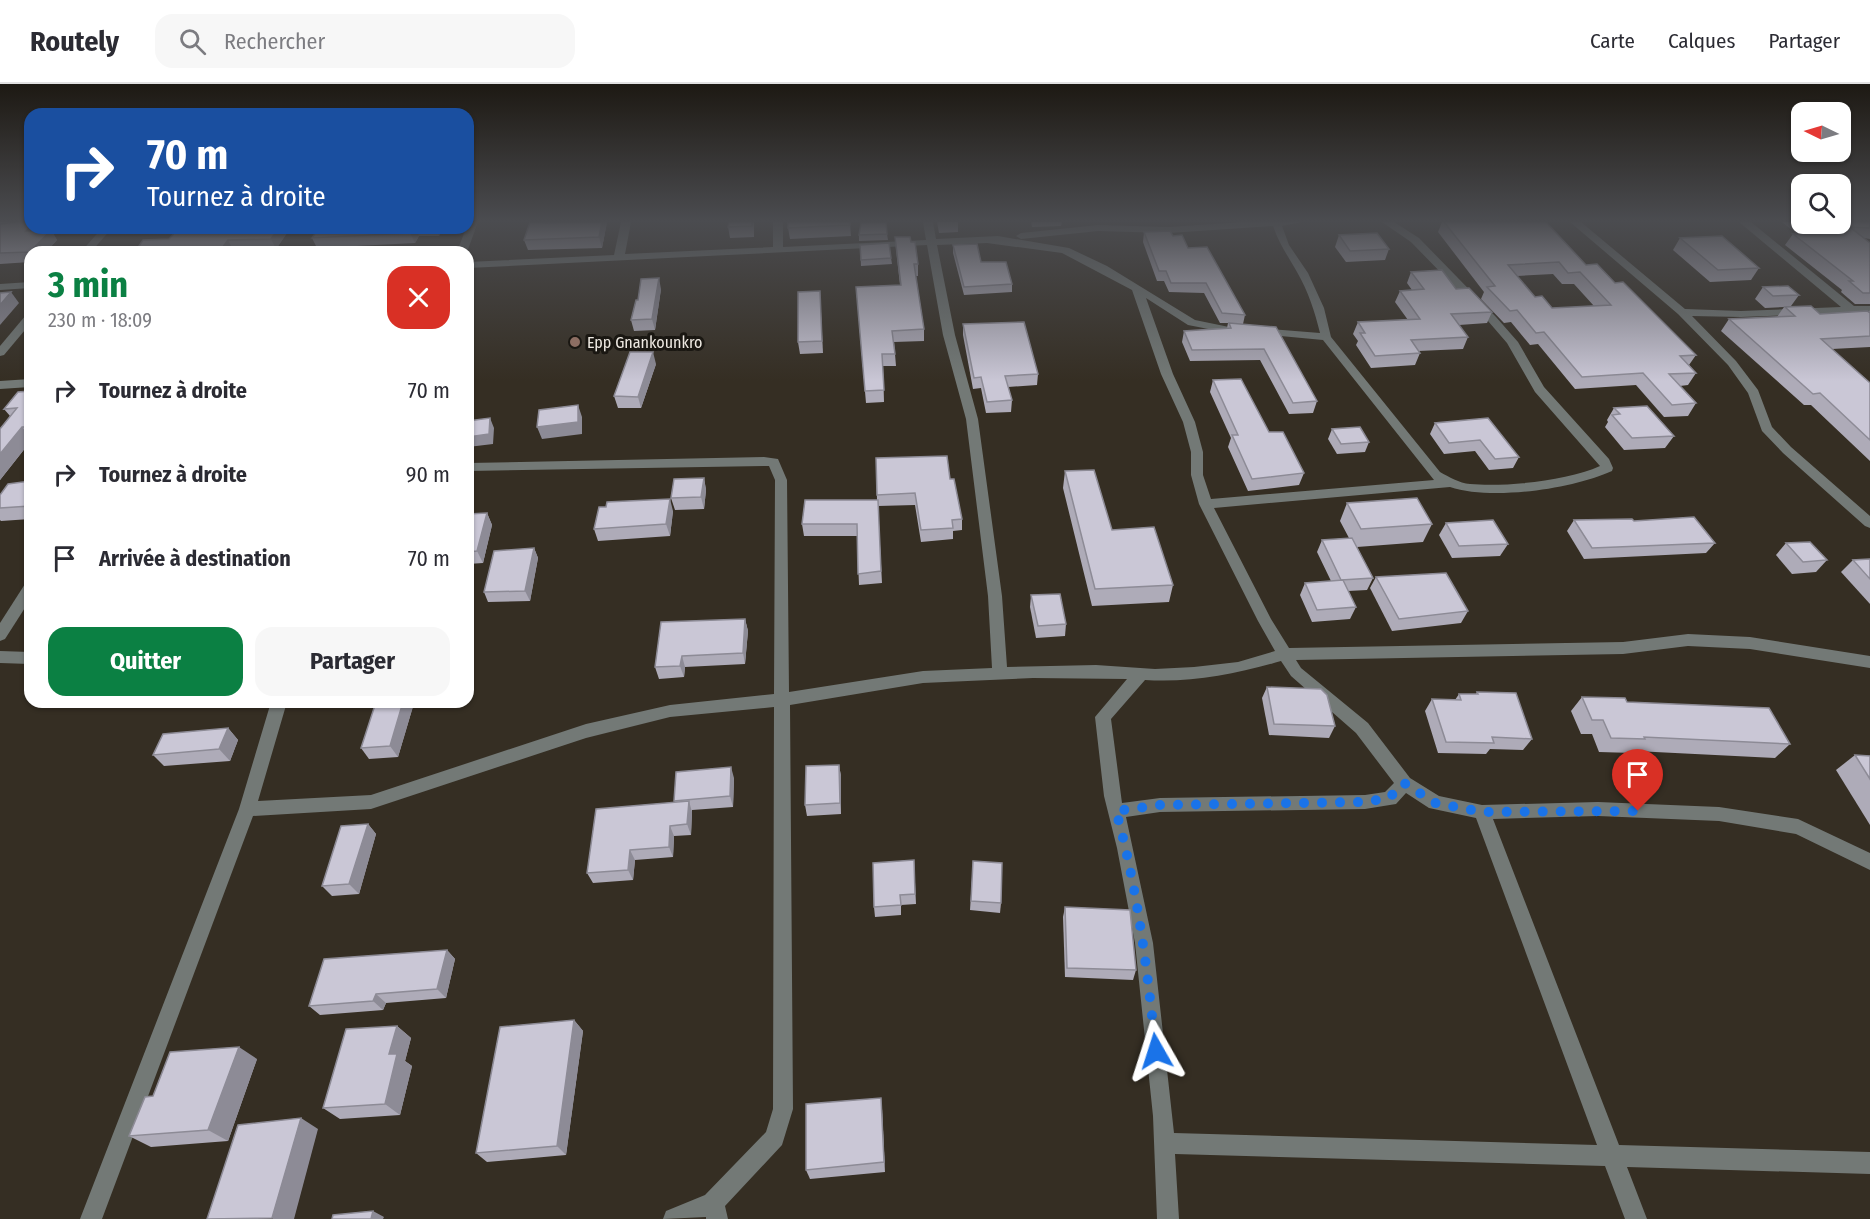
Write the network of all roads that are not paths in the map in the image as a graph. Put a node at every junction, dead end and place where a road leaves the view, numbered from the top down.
1 (938, 275) edge
2 (1115, 275) edge
3 (1304, 275) edge
4 (1450, 275) edge
5 (1638, 275) edge
6 (1808, 275) edge
7 (24, 285) edge
8 (0, 287) edge
9 (1137, 288) junction
10 (1870, 309) edge
11 (1851, 310) junction
12 (1682, 312) junction
13 (24, 323) edge
14 (1870, 325) edge
15 (1326, 337) junction
16 (0, 353) edge
17 (24, 383) edge
18 (0, 385) edge
19 (474, 467) edge
20 (1450, 483) junction
21 (1206, 504) junction
22 (1870, 523) edge
23 (24, 598) edge
24 (0, 636) edge
25 (1284, 654) junction
26 (0, 657) edge
27 (24, 658) edge
28 (1870, 662) edge
29 (1000, 673) junction
30 (1140, 675) junction
31 (782, 700) junction
32 (277, 708) edge
33 (1404, 783) junction
34 (247, 809) junction
35 (1116, 811) junction
36 (1482, 812) junction
37 (1870, 862) edge
38 (1164, 1143) junction
39 (1612, 1156) junction
40 (1870, 1163) edge
41 (715, 1211) edge
42 (91, 1219) edge
43 (674, 1219) edge
44 (1168, 1219) edge
45 (1636, 1219) edge

1 - 29 street
2 - 9 street
3 - 15 street
4 - 20 street
5 - 12 street
6 - 11 street
7 - 8 street
9 - 15 street
9 - 21 street
10 - 11 street
11 - 12 street
11 - 14 street
12 - 22 street
13 - 16 street
15 - 20 street
17 - 18 street
19 - 31 street
20 - 21 street
21 - 25 street
23 - 24 street
25 - 28 street
25 - 30 street
25 - 33 street
26 - 27 street
29 - 30 street
29 - 31 street
30 - 35 street
31 - 34 street
31 - 41 street
32 - 34 street
33 - 35 street
33 - 36 street
34 - 42 street
35 - 38 street
36 - 37 street
36 - 39 street
38 - 39 street
38 - 44 street
39 - 40 street
39 - 45 street
41 - 43 street

